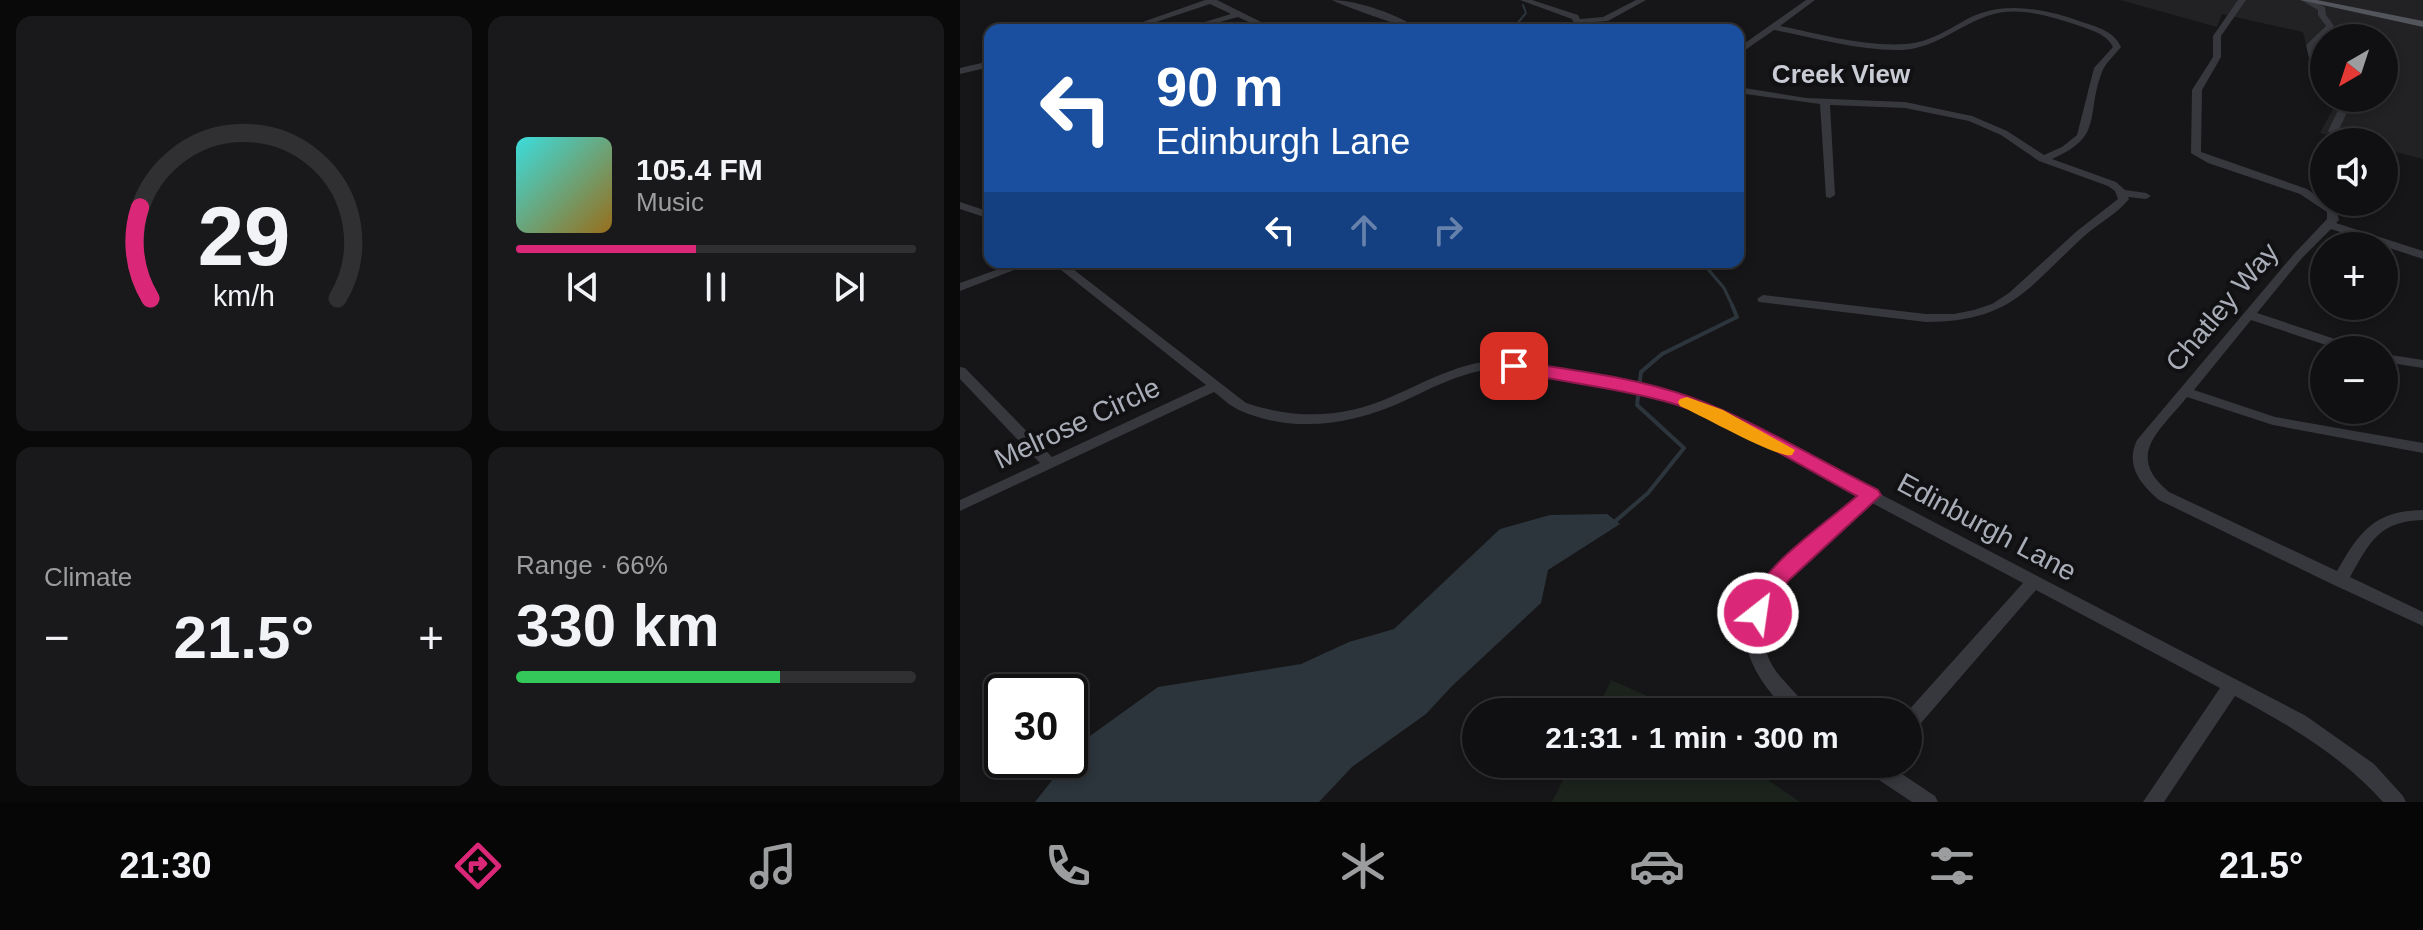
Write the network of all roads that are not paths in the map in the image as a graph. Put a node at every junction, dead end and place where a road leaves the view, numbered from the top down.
1 (1212, 0) edge
2 (1336, 0) edge
3 (1524, 0) edge
4 (1642, 0) edge
5 (1811, 0) edge
6 (2242, 0) edge
7 (2305, 0) edge
8 (2339, 0) edge
9 (2348, 9) junction
10 (2323, 10) junction
11 (1238, 14) junction
12 (2423, 17) edge
13 (1142, 24) edge
14 (1197, 24) edge
15 (1260, 24) edge
16 (1406, 24) edge
17 (1578, 24) edge
18 (1587, 24) edge
19 (2329, 24) edge
20 (2423, 24) edge
21 (1772, 27) junction
22 (1744, 48) edge
23 (984, 65) edge
24 (960, 71) edge
25 (1744, 91) edge
26 (1825, 103) junction
27 (2043, 159) junction
28 (2122, 193) junction
29 (1830, 195) dead end
30 (2146, 196) dead end
31 (960, 205) edge
32 (984, 214) edge
33 (2331, 225) junction
34 (2423, 255) edge
35 (1012, 268) edge
36 (1065, 268) edge
37 (960, 287) edge
38 (1763, 299) dead end
39 (2249, 315) junction
40 (2312, 336) edge
41 (2398, 360) edge
42 (2423, 364) edge
43 (960, 371) edge
44 (1216, 386) junction
45 (2186, 392) junction
46 (2423, 448) edge
47 (1050, 464) junction
48 (1871, 495) junction
49 (960, 506) edge
50 (2423, 515) edge
51 (2034, 581) junction
52 (2340, 581) junction
53 (2423, 619) edge
54 (2232, 685) junction
55 (1785, 698) edge
56 (1922, 708) edge
57 (1893, 778) edge
58 (1928, 802) edge
59 (2153, 802) edge
60 (2396, 802) edge

1 - 11 street
1 - 13 street
2 - 16 street
3 - 17 street
4 - 18 street
5 - 21 street
6 - 33 street
7 - 9 main road
7 - 10 street
8 - 12 main road
9 - 10 street
9 - 20 main road
10 - 19 street
11 - 14 street
11 - 15 street
21 - 22 street
21 - 27 street
23 - 24 street
25 - 26 street
26 - 27 street
26 - 29 street
27 - 28 street
28 - 30 street
28 - 38 street
31 - 32 street
33 - 34 street
33 - 39 street, Chatley Way
35 - 37 street
36 - 44 street, Edinburgh Lane
39 - 40 street
39 - 45 street, Chatley Way
41 - 42 street
43 - 47 street
44 - 47 street, Melrose Circle
44 - 48 street, Edinburgh Lane
45 - 46 street
45 - 52 street, Chatley Way
47 - 49 street, Melrose Circle
48 - 51 street, Edinburgh Lane
48 - 55 street
50 - 52 street
51 - 54 street, Edinburgh Lane
51 - 56 street
52 - 53 street, Chatley Way
54 - 59 street
54 - 60 street, Edinburgh Lane
57 - 58 street

